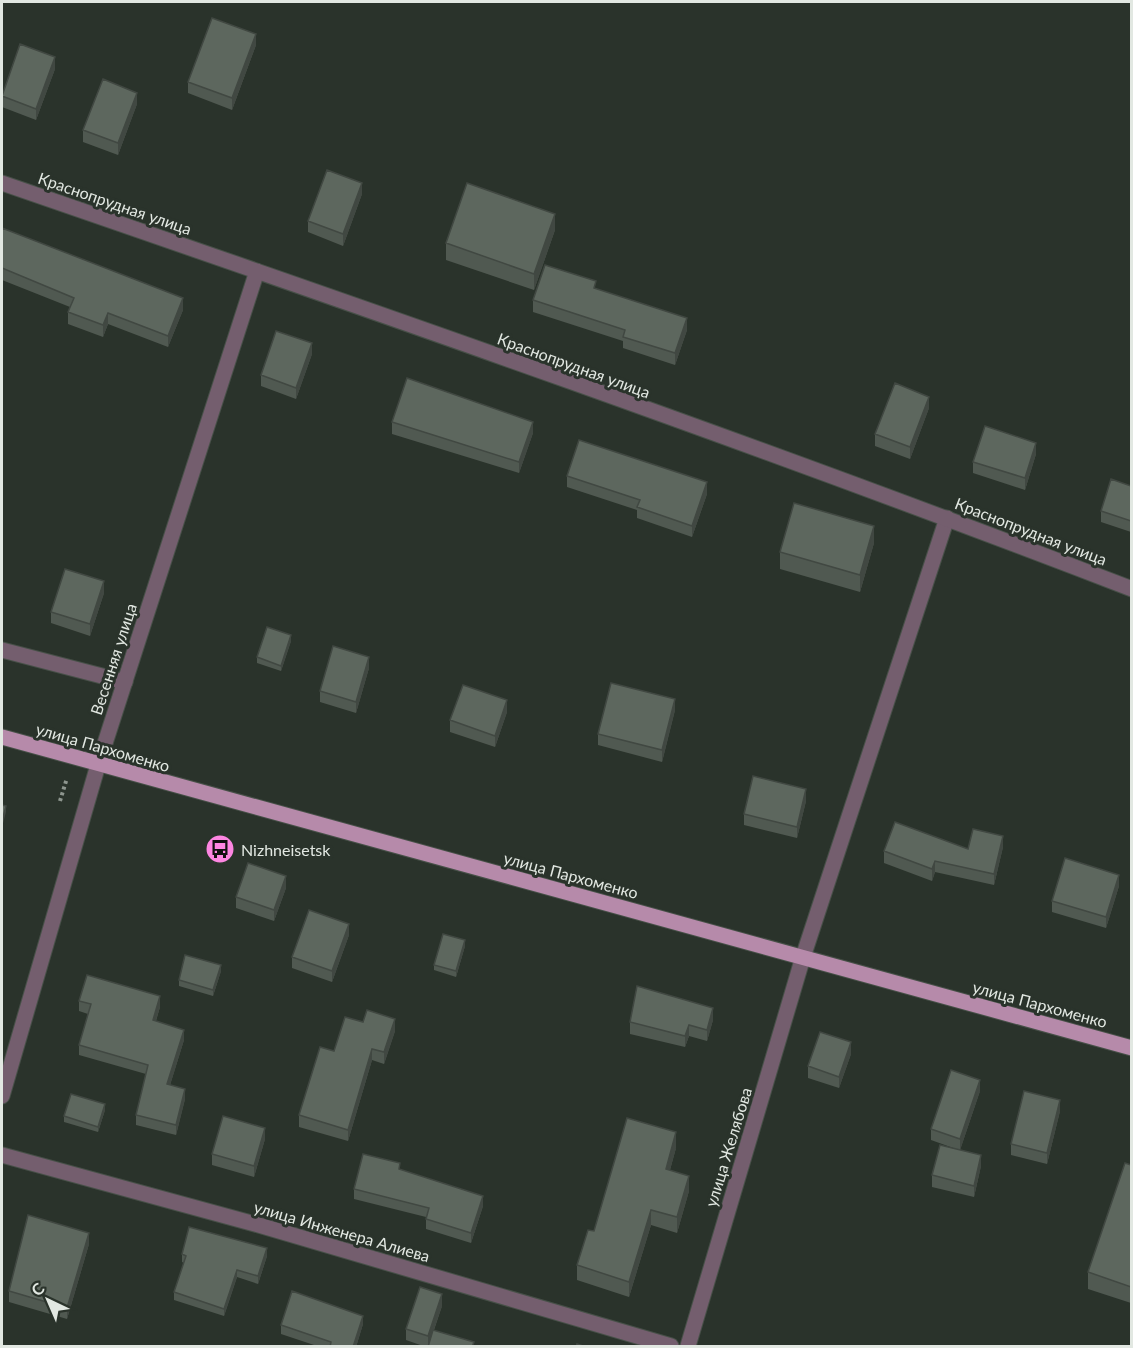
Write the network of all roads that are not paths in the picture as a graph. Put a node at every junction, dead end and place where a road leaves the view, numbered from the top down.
1 (2, 183) edge
2 (257, 271) junction
3 (947, 518) junction
4 (1131, 589) edge
5 (2, 650) edge
6 (124, 682) junction
7 (2, 737) edge
8 (98, 765) junction
9 (803, 957) junction
10 (1131, 1048) edge
11 (2, 1096) edge
12 (2, 1155) edge
13 (671, 1347) edge
14 (688, 1347) edge

1 - 2 street, Краснопрудная улица
2 - 3 street, Краснопрудная улица
2 - 6 street, Весенняя улица
3 - 4 street, Краснопрудная улица
3 - 9 street, улица Желябова
5 - 6 street
6 - 8 street, Весенняя улица
7 - 8 main road, улица Пархоменко
8 - 9 main road, улица Пархоменко
8 - 11 street, Весенняя улица
9 - 10 main road, улица Пархоменко
9 - 14 street, улица Желябова
12 - 13 street, улица Инженера Алиева

